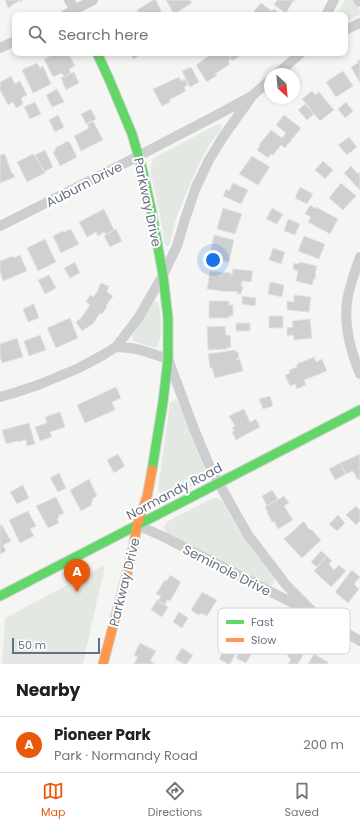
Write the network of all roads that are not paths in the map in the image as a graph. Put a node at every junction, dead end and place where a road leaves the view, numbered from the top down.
1 (69, 0) edge
2 (93, 0) edge
3 (334, 0) edge
4 (76, 12) edge
5 (328, 12) edge
6 (360, 23) edge
7 (348, 29) edge
8 (12, 42) edge
9 (0, 48) edge
10 (98, 56) edge
11 (298, 56) edge
12 (284, 68) edge
13 (264, 85) edge
14 (252, 96) junction
15 (138, 156) junction
16 (0, 226) edge
17 (360, 258) edge
18 (163, 275) junction
19 (116, 347) junction
20 (168, 359) junction
21 (360, 374) edge
22 (0, 397) edge
23 (360, 410) edge
24 (218, 483) junction
25 (137, 525) junction
26 (0, 596) edge
27 (302, 608) edge
28 (309, 608) edge
29 (350, 634) edge
30 (360, 640) edge
31 (103, 664) edge

1 - 4 street
2 - 4 street
3 - 5 street
6 - 7 street
8 - 9 street
10 - 15 street, Parkway Drive
11 - 12 street
13 - 14 street, Auburn Drive
14 - 15 street, Auburn Drive
14 - 18 street, Auburn Drive
15 - 16 street, Auburn Drive
15 - 18 street, Parkway Drive
17 - 21 street
18 - 19 street, Auburn Drive
18 - 20 street, Parkway Drive
19 - 20 street
19 - 22 street
20 - 24 street, Parkway Drive
20 - 25 street, Parkway Drive
23 - 24 street, Normandy Road
24 - 25 street, Normandy Road
24 - 28 street, Seminole Drive
25 - 26 street, Normandy Road
25 - 27 street, Seminole Drive
25 - 31 street, Parkway Drive
29 - 30 street, Seminole Drive

